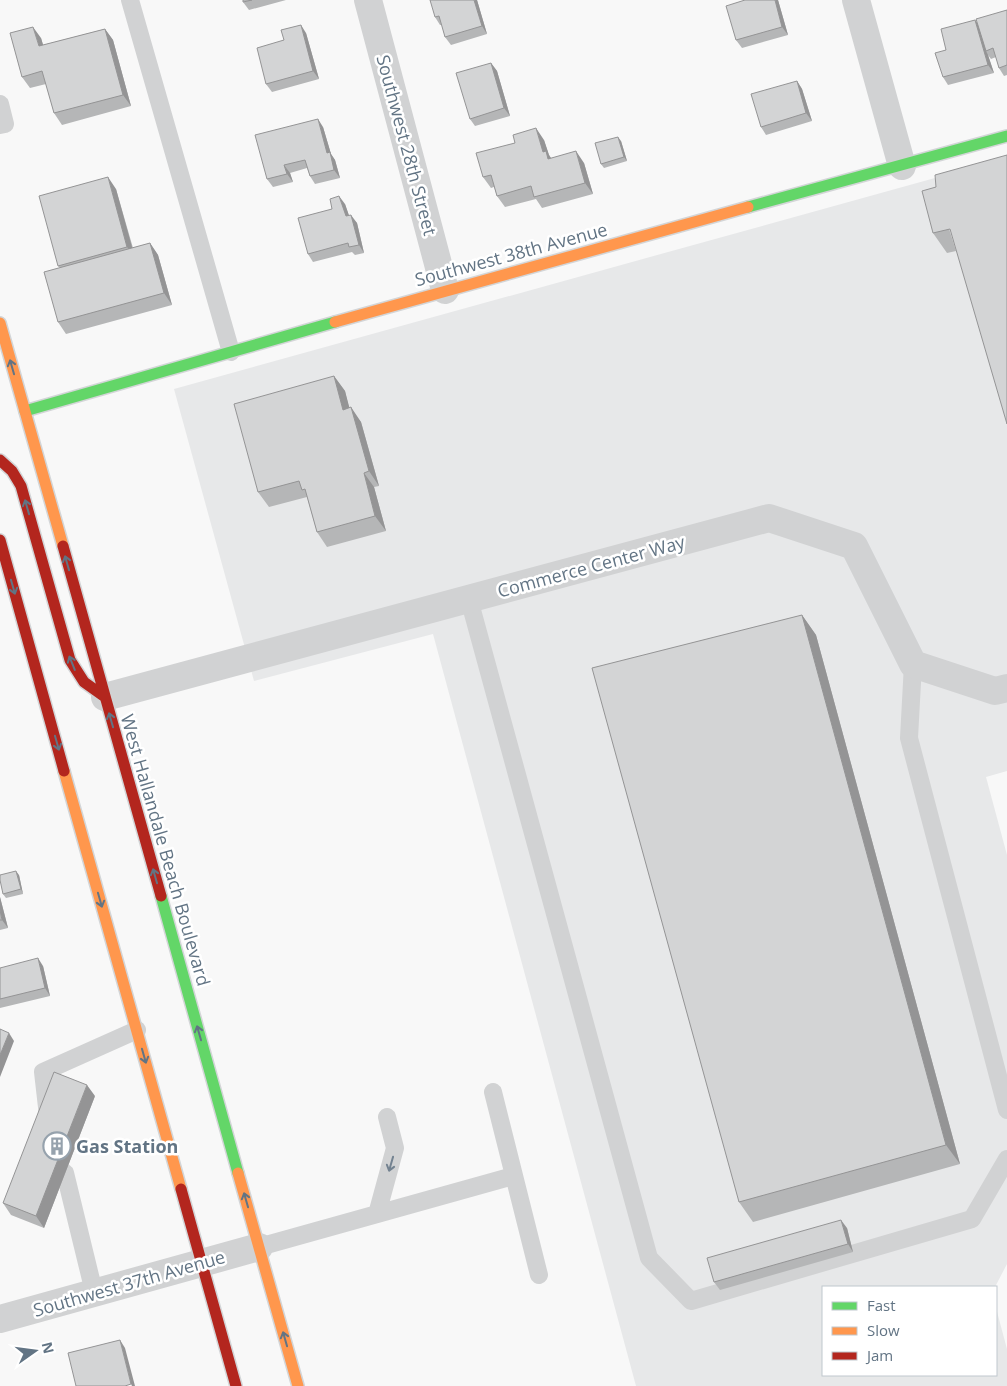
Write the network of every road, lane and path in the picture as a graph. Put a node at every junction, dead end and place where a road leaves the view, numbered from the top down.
1 (130, 0) edge
2 (368, 0) edge
3 (856, 0) edge
4 (0, 104) edge
5 (0, 125) edge
6 (1007, 136) edge
7 (902, 166) junction
8 (445, 290) junction
9 (0, 323) edge
10 (230, 352) junction
11 (6, 390) dead end
12 (25, 411) junction
13 (0, 460) edge
14 (0, 540) edge
15 (469, 599) junction
16 (913, 664) junction
17 (1007, 688) edge
18 (105, 697) junction
19 (137, 1030) junction
20 (493, 1092) dead end
21 (1007, 1110) edge
22 (387, 1117) dead end
23 (48, 1119) edge
24 (1007, 1159) edge
25 (66, 1173) dead end
26 (513, 1176) junction
27 (377, 1214) junction
28 (259, 1247) junction
29 (201, 1262) junction
30 (539, 1275) dead end
31 (94, 1292) junction
32 (0, 1319) edge
33 (236, 1386) edge
34 (298, 1386) edge

1 - 10 lane
2 - 8 street, Southwest 28th Street
3 - 7 street
4 - 5 lane
6 - 7 main road, Southwest 38th Avenue
7 - 8 main road, Southwest 38th Avenue
8 - 10 main road, Southwest 38th Avenue
12 -> 9 main road, West Hallandale Beach Boulevard
10 - 12 main road, Southwest 38th Avenue
11 - 12 main road
18 -> 12 main road, West Hallandale Beach Boulevard
18 -> 13 main road
14 -> 19 main road
15 - 16 street, Commerce Center Way
15 - 18 street, Commerce Center Way
15 - 24 lane
16 - 17 street
16 - 21 lane
28 -> 18 main road, West Hallandale Beach Boulevard
19 - 23 lane
19 -> 29 main road
20 - 26 lane
22 -> 27 lane
25 - 31 lane
26 - 27 lane
26 - 30 lane
27 - 28 lane
28 - 29 street, Southwest 37th Avenue
34 -> 28 main road, West Hallandale Beach Boulevard
29 - 31 street, Southwest 37th Avenue
29 - 33 main road
31 - 32 street, Southwest 37th Avenue

